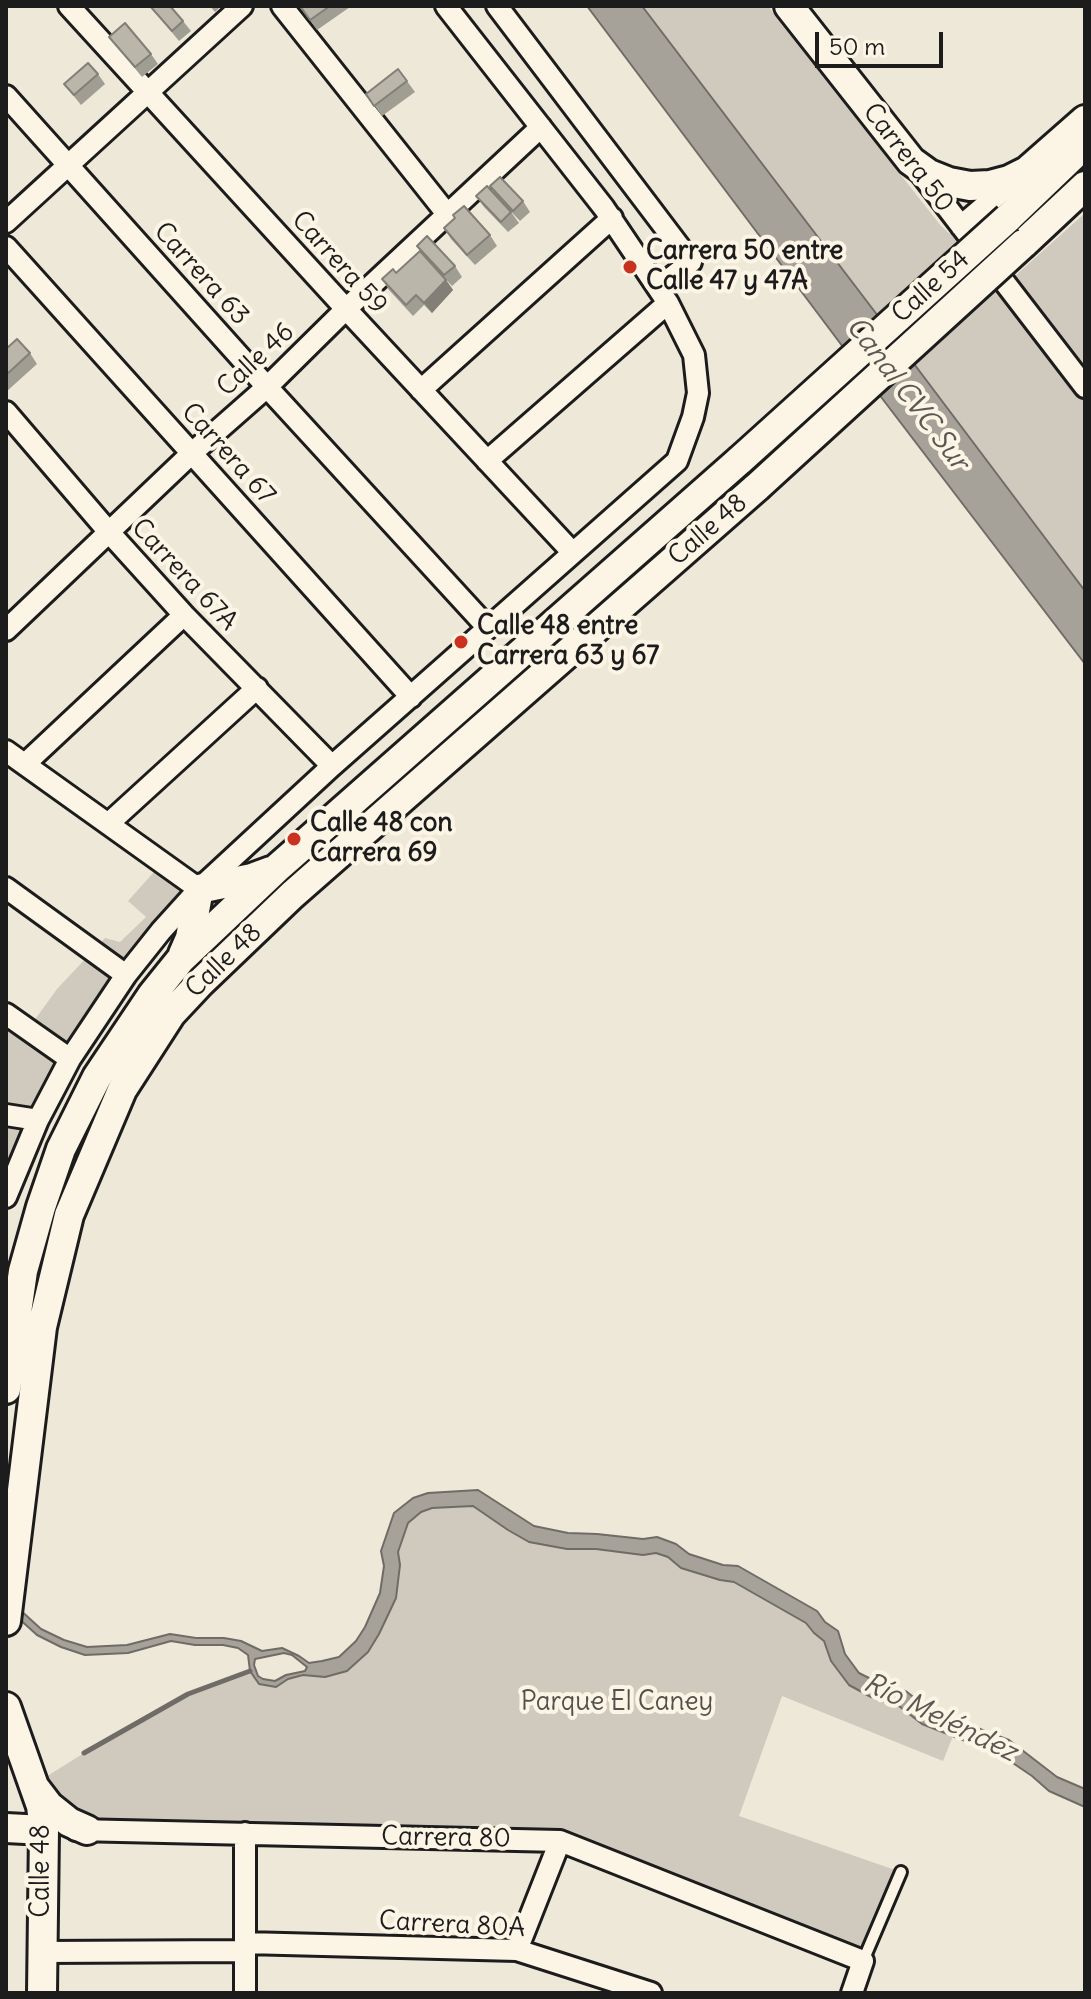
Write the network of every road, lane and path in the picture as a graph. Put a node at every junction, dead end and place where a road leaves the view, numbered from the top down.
1 (242, 6) edge
2 (282, 6) edge
3 (446, 6) edge
4 (497, 6) edge
5 (789, 6) edge
6 (81, 10) edge
7 (148, 92) junction
8 (6, 96) edge
9 (1085, 120) edge
10 (541, 127) junction
11 (1085, 144) edge
12 (911, 161) junction
13 (68, 165) junction
14 (1027, 171) junction
15 (1085, 186) edge
16 (447, 214) junction
17 (612, 218) junction
18 (6, 222) edge
19 (961, 226) junction
20 (6, 247) edge
21 (663, 296) junction
22 (346, 309) junction
23 (267, 387) junction
24 (1085, 387) edge
25 (421, 390) junction
26 (6, 412) edge
27 (192, 453) junction
28 (740, 460) joint
29 (487, 461) junction
30 (757, 487) joint
31 (108, 531) junction
32 (573, 553) junction
33 (184, 615) junction
34 (488, 628) junction
35 (6, 630) edge
36 (257, 688) junction
37 (411, 697) junction
38 (6, 751) edge
39 (25, 764) junction
40 (332, 766) junction
41 (108, 824) junction
42 (276, 869) junction
43 (6, 888) edge
44 (199, 889) junction
45 (181, 959) junction
46 (126, 975) junction
47 (6, 1014) edge
48 (70, 1059) junction
49 (110, 1084) junction
50 (6, 1115) edge
51 (38, 1120) junction
52 (6, 1197) edge
53 (6, 1389) edge
54 (6, 1621) edge
55 (6, 1707) edge
56 (33, 1785) junction
57 (6, 1828) edge
58 (44, 1830) junction
59 (87, 1830) junction
60 (245, 1833) junction
61 (560, 1841) junction
62 (901, 1872) dead end
63 (245, 1947) junction
64 (517, 1950) junction
65 (42, 1952) junction
66 (863, 1961) junction
67 (42, 1993) edge
68 (245, 1993) edge
69 (651, 1993) edge
70 (852, 1993) edge

1 - 7 street
2 - 16 street
3 - 10 street
4 - 21 street
5 - 12 main road, Carrera 50
6 - 7 street, Carrera 59
7 - 13 street
7 - 22 street, Carrera 59
8 - 13 street, Carrera 63
9 - 14 main road, Calle 54
10 - 16 street, Calle 46
10 - 17 street
11 - 28 main road, Calle 54, bridge
12 - 14 main road
12 - 19 street, Carrera 50
13 - 18 street
13 - 23 street, Carrera 63
14 - 19 street, Calle 54
15 - 30 main road, Calle 54, bridge
16 - 22 street, Calle 46
17 - 21 street
17 - 25 street
19 - 24 street, Carrera 50
20 - 27 street, Carrera 67
21 - 29 street
21 - 32 street
22 - 23 street, Calle 46
22 - 25 street, Carrera 59
23 - 27 street, Calle 46
23 - 34 street, Carrera 63
25 - 29 street, Carrera 59
26 - 31 street, Carrera 67A
27 - 31 street, Calle 46
27 - 37 street, Carrera 67
28 - 42 main road, Calle 48
29 - 32 street, Carrera 59
30 - 49 main road, Calle 48
31 - 33 street, Carrera 67A
31 - 35 street, Calle 46
32 - 34 street
33 - 36 street, Carrera 67A
33 - 39 street
34 - 37 street
36 - 40 street, Carrera 67A
36 - 41 street
37 - 40 street
38 - 39 street
39 - 41 street
40 - 44 street
41 - 44 street
42 - 44 main road
42 - 45 main road, Calle 48
43 - 46 street
44 - 45 main road
44 - 46 street
45 - 49 main road, Calle 48
46 - 48 street
47 - 48 street
48 - 51 street
49 - 53 main road, Calle 48
49 - 54 main road, Calle 48
50 - 51 street
51 - 52 street
55 - 56 main road, Calle 48
56 - 58 main road, Calle 48
56 - 59 main road
57 - 58 main road, Carrera 80
58 - 59 street, Carrera 80
58 - 65 main road, Calle 48
59 - 60 street, Carrera 80
60 - 61 street, Carrera 80
60 - 63 street
61 - 64 street
61 - 66 street, Carrera 80
62 - 66 lane
63 - 64 street, Carrera 80A
63 - 65 street, Carrera 80A
63 - 68 street
64 - 69 street, Carrera 80A
65 - 67 main road, Calle 48
66 - 70 street

